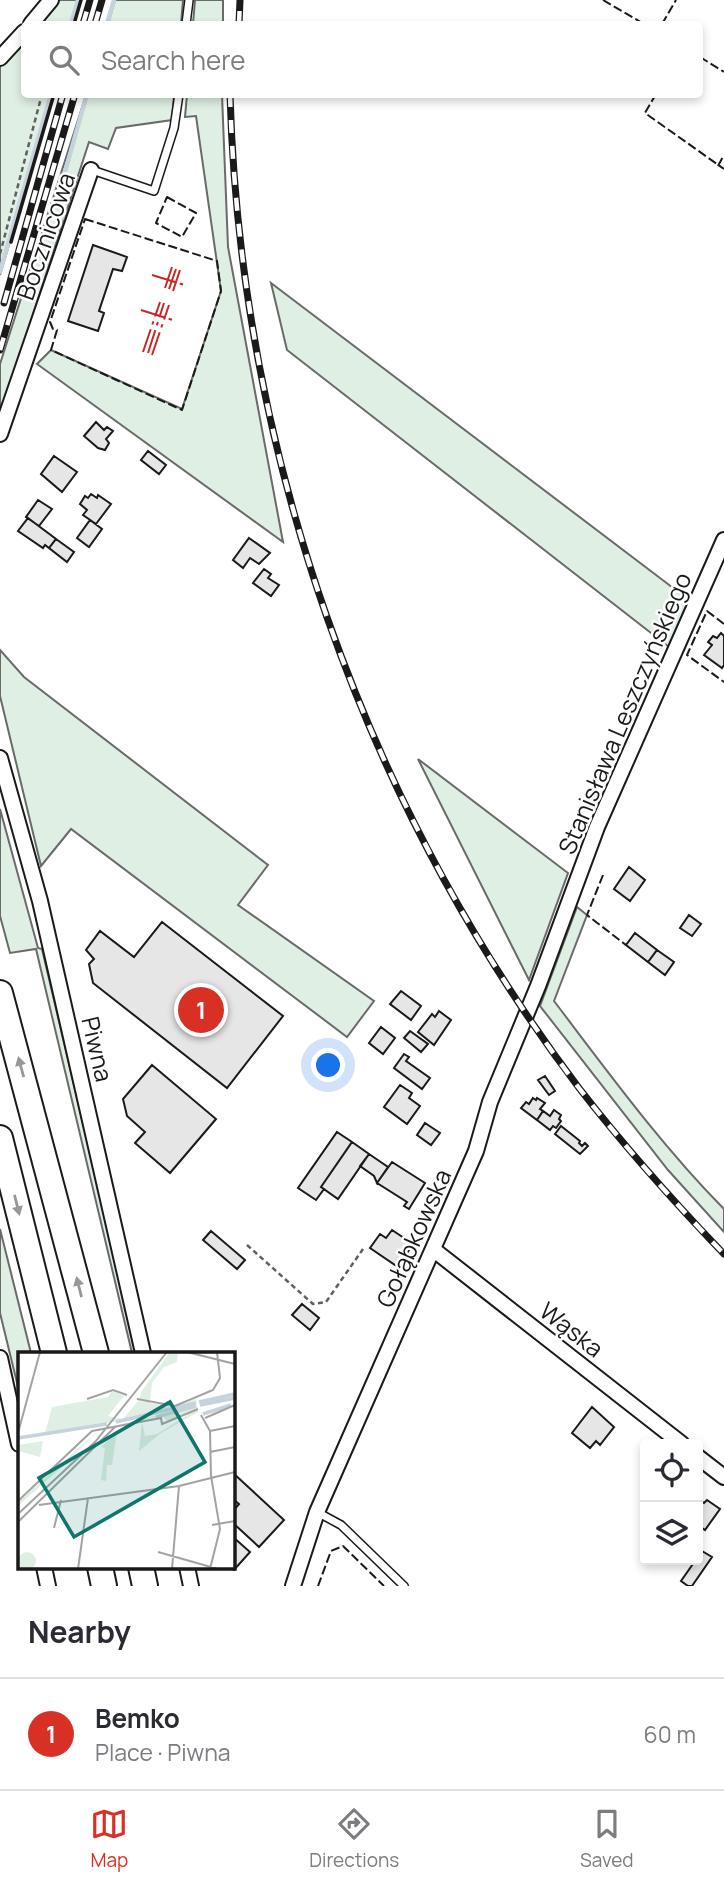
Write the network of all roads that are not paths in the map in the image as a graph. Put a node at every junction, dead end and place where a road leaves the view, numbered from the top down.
1 (51, 0) edge
2 (189, 0) edge
3 (34, 21) edge
4 (186, 21) edge
5 (21, 35) edge
6 (0, 58) edge
7 (178, 98) edge
8 (91, 170) joint
9 (0, 434) edge
10 (724, 540) edge
11 (0, 758) edge
12 (568, 906) joint
13 (0, 993) edge
14 (0, 1138) edge
15 (434, 1250) junction
16 (54, 1352) edge
17 (96, 1352) edge
18 (143, 1352) edge
19 (0, 1358) edge
20 (18, 1439) edge
21 (676, 1439) edge
22 (703, 1461) edge
23 (724, 1477) edge
24 (317, 1513) junction
25 (44, 1568) edge
26 (100, 1568) edge
27 (106, 1568) edge
28 (136, 1568) edge
29 (141, 1568) edge
30 (187, 1568) edge
31 (48, 1586) edge
32 (105, 1586) edge
33 (145, 1586) edge
34 (191, 1586) edge
35 (293, 1586) edge
36 (404, 1586) edge

1 - 3 street
2 - 4 lane
5 - 6 street
7 - 8 lane, Bocznicowa
8 - 9 street, Bocznicowa
10 - 12 street, Stanisława Leszczyńskiego
11 - 18 street, Piwna
12 - 15 street, Gołąbkowska
17 -> 13 highway
14 -> 16 highway
15 - 21 street, Wąska
15 - 24 street, Gołąbkowska
19 - 20 street
22 - 23 street
24 - 35 street, Gołąbkowska
24 - 36 lane
25 - 31 street
26 - 32 highway
27 - 32 lane
28 - 33 lane
29 - 33 highway
30 - 34 street

